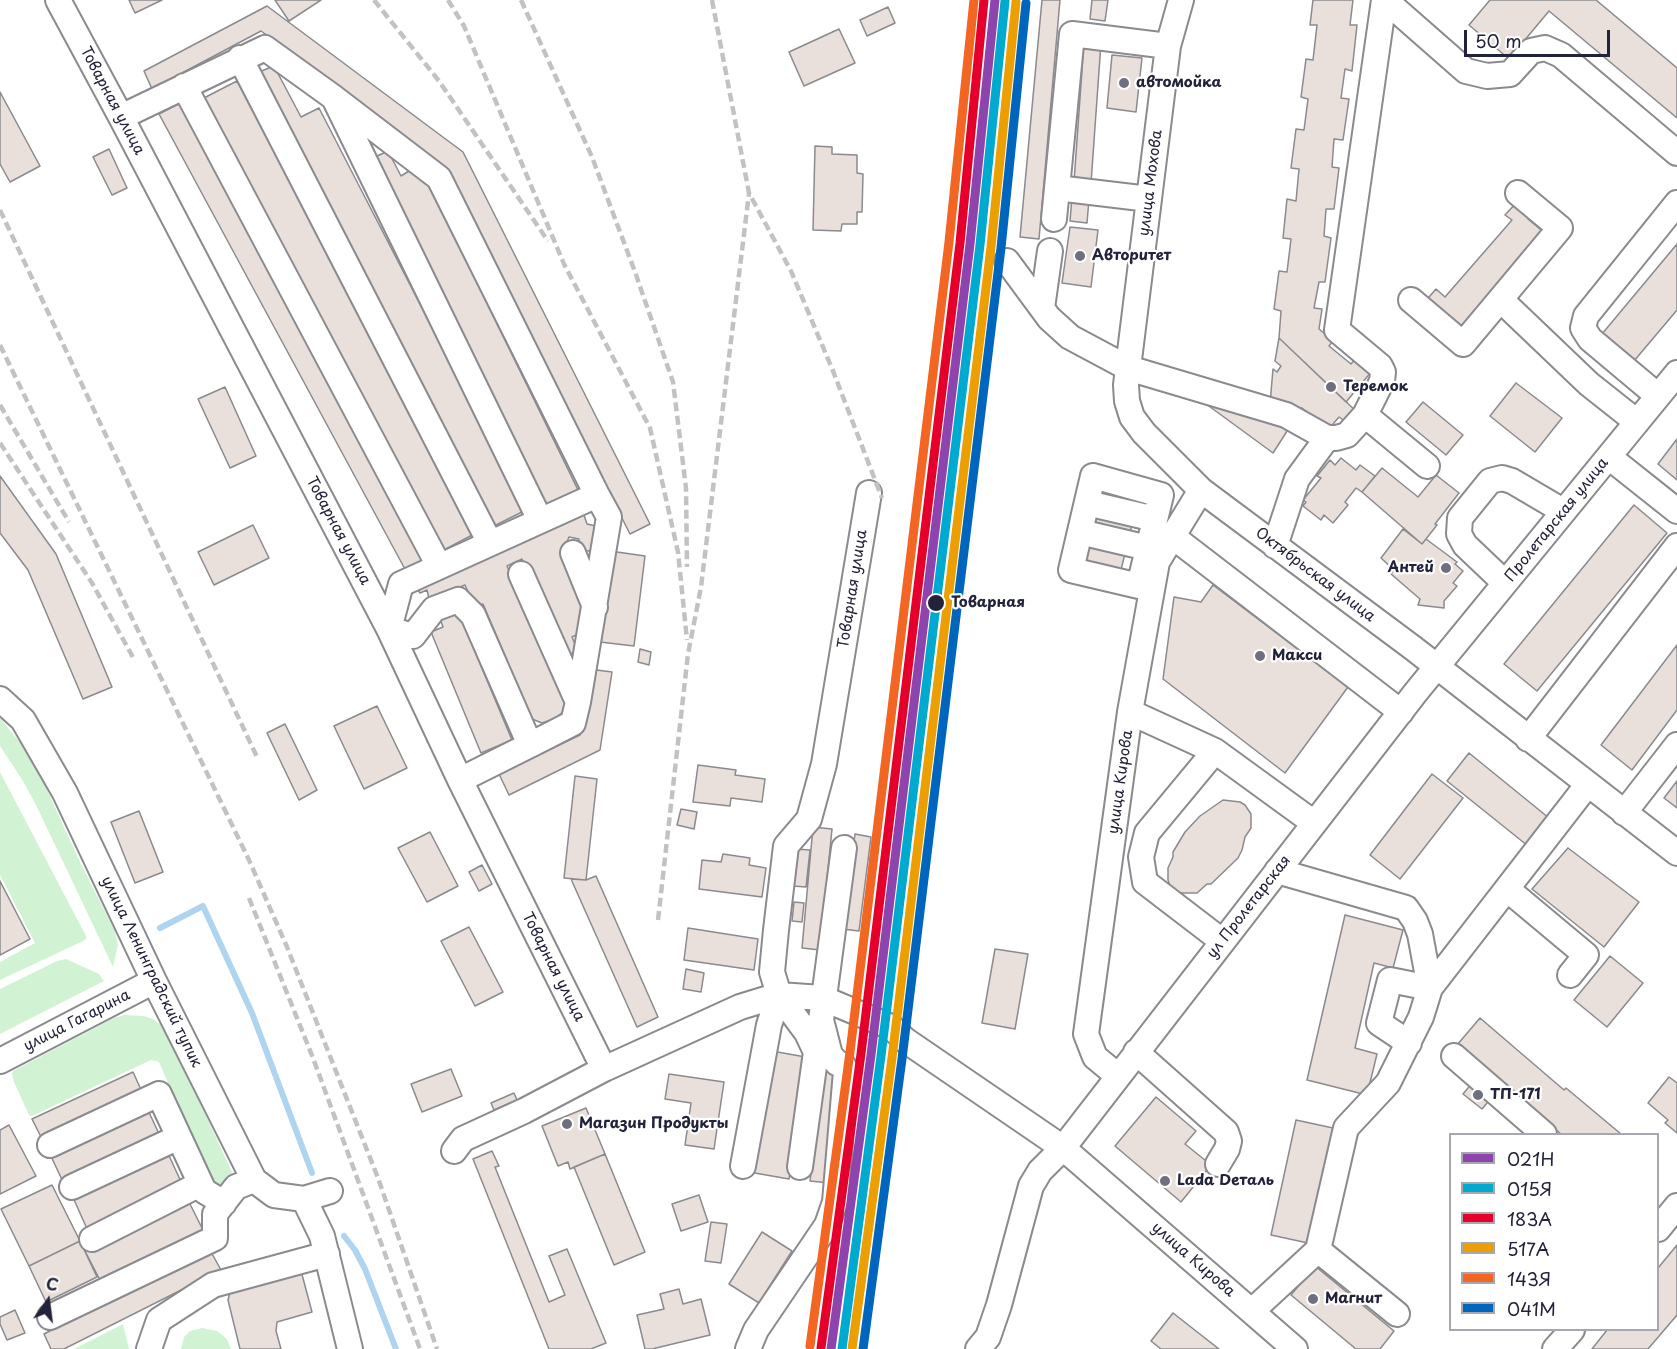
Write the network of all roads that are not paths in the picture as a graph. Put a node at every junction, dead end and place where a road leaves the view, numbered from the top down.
1 (58, 0) edge
2 (1181, 0) edge
3 (1385, 0) edge
4 (1168, 46) junction
5 (240, 58) junction
6 (184, 86) junction
7 (333, 97) junction
8 (121, 117) junction
9 (1677, 153) edge
10 (1057, 188) junction
11 (1518, 193) dead end
12 (1149, 199) junction
13 (1677, 203) edge
14 (1054, 219) dead end
15 (1050, 251) dead end
16 (1007, 261) dead end
17 (1411, 300) dead end
18 (1501, 300) junction
19 (1042, 308) junction
20 (1128, 368) junction
21 (1677, 373) edge
22 (1658, 396) junction
23 (1365, 415) junction
24 (1637, 422) junction
25 (1327, 438) junction
26 (1609, 457) junction
27 (1427, 466) dead end
28 (1201, 490) junction
29 (869, 493) dead end
30 (597, 495) junction
31 (1563, 511) junction
32 (1677, 511) edge
33 (540, 520) junction
34 (1082, 524) junction
35 (1155, 541) junction
36 (490, 543) junction
37 (1275, 546) junction
38 (1677, 546) edge
39 (573, 553) dead end
40 (439, 566) junction
41 (521, 574) dead end
42 (1506, 583) junction
43 (595, 607) junction
44 (389, 629) junction
45 (1436, 667) junction
46 (0, 699) edge
47 (578, 702) junction
48 (1130, 712) junction
49 (1401, 712) junction
50 (1528, 740) junction
51 (530, 745) junction
52 (1677, 745) edge
53 (1215, 751) junction
54 (460, 780) junction
55 (1588, 784) junction
56 (1624, 813) junction
57 (1314, 823) junction
58 (844, 849) dead end
59 (1677, 853) edge
60 (1276, 871) junction
61 (1507, 888) junction
62 (1222, 941) junction
63 (1570, 975) dead end
64 (154, 981) junction
65 (1430, 988) junction
66 (779, 995) junction
67 (822, 998) junction
68 (1409, 1043) junction
69 (1136, 1052) junction
70 (1454, 1056) dead end
71 (0, 1061) edge
72 (604, 1069) junction
73 (1118, 1076) junction
74 (1543, 1133) edge
75 (179, 1137) junction
76 (50, 1145) dead end
77 (1063, 1148) junction
78 (454, 1151) dead end
79 (1218, 1164) dead end
80 (743, 1167) dead end
81 (800, 1167) dead end
82 (254, 1180) junction
83 (201, 1184) junction
84 (72, 1187) dead end
85 (330, 1191) dead end
86 (304, 1199) junction
87 (224, 1203) junction
88 (1677, 1206) edge
89 (1659, 1228) edge
90 (92, 1239) dead end
91 (1318, 1250) junction
92 (327, 1254) junction
93 (1252, 1311) junction
94 (1397, 1314) dead end
95 (50, 1317) dead end
96 (1570, 1331) edge
97 (1282, 1345) edge
98 (148, 1349) edge
99 (350, 1349) edge
100 (748, 1349) edge
101 (978, 1349) edge
102 (1555, 1349) edge

1 - 8 street, Товарная улица
2 - 4 street, улица Мохова
3 - 9 street
3 - 23 street
4 - 10 street
4 - 12 street, улица Мохова
5 - 6 street
5 - 7 street
5 - 36 street
6 - 8 street
6 - 40 street
7 - 30 street
7 - 33 street
8 - 44 street, Товарная улица
10 - 12 street
10 - 14 street
11 - 18 street
12 - 20 street, улица Мохова
13 - 22 street
15 - 19 street
16 - 19 street
17 - 18 street
18 - 24 street
19 - 20 street
20 - 25 street
20 - 28 street, Октябрьская улица
21 - 22 street, Пролетарская улица
22 - 24 street, Пролетарская улица
23 - 25 street
23 - 27 street
24 - 26 street, Пролетарская улица
25 - 37 street
26 - 31 street, Пролетарская улица
26 - 32 street
28 - 35 street, улица Кирова
28 - 37 street, Октябрьская улица
29 - 66 street, Товарная улица
30 - 33 street
30 - 43 street
31 - 42 street, Пролетарская улица
31 - 42 street
33 - 36 street
34 - 35 street
34 - 35 street
34 - 35 street
35 - 48 street, улица Кирова
35 - 49 street
36 - 40 street
37 - 45 street, Октябрьская улица
38 - 50 street
39 - 43 street
40 - 44 street
41 - 47 street
42 - 45 street, Пролетарская улица
43 - 47 street
44 - 51 street
44 - 54 street, Товарная улица
45 - 49 street, ул Пролетарская
45 - 50 street, Октябрьская улица
46 - 64 street, улица Ленинградский тупик
47 - 51 street
48 - 53 street
48 - 73 street, улица Кирова
49 - 57 street, ул Пролетарская
50 - 55 street, Октябрьская улица
51 - 54 street
52 - 56 street
53 - 57 street
53 - 62 street
54 - 72 street, Товарная улица
55 - 56 street, Октябрьская улица
55 - 61 street
56 - 59 street, Октябрьская улица
57 - 60 street, ул Пролетарская
58 - 67 street
60 - 62 street, ул Пролетарская
60 - 65 street
61 - 63 street
61 - 65 street
62 - 69 street, ул Пролетарская
64 - 71 street, улица Гагарина
64 - 82 street, улица Ленинградский тупик
65 - 68 street
65 - 68 street
66 - 67 street
66 - 72 street
66 - 80 street
66 - 81 street
67 - 77 street
67 - 100 street
68 - 91 street
69 - 73 street, ул Пролетарская
69 - 79 street
70 - 74 street
72 - 78 street
73 - 77 street, ул Пролетарская
75 - 76 street
75 - 83 street
75 - 84 street
77 - 93 street, улица Кирова
77 - 101 street, ул Пролетарская
82 - 86 street
82 - 87 street
83 - 87 street
83 - 90 street
85 - 86 street
86 - 92 street
87 - 95 street
88 - 89 street
91 - 93 street
91 - 94 street
92 - 98 street
92 - 99 street
93 - 97 street, улица Кирова
96 - 102 street

